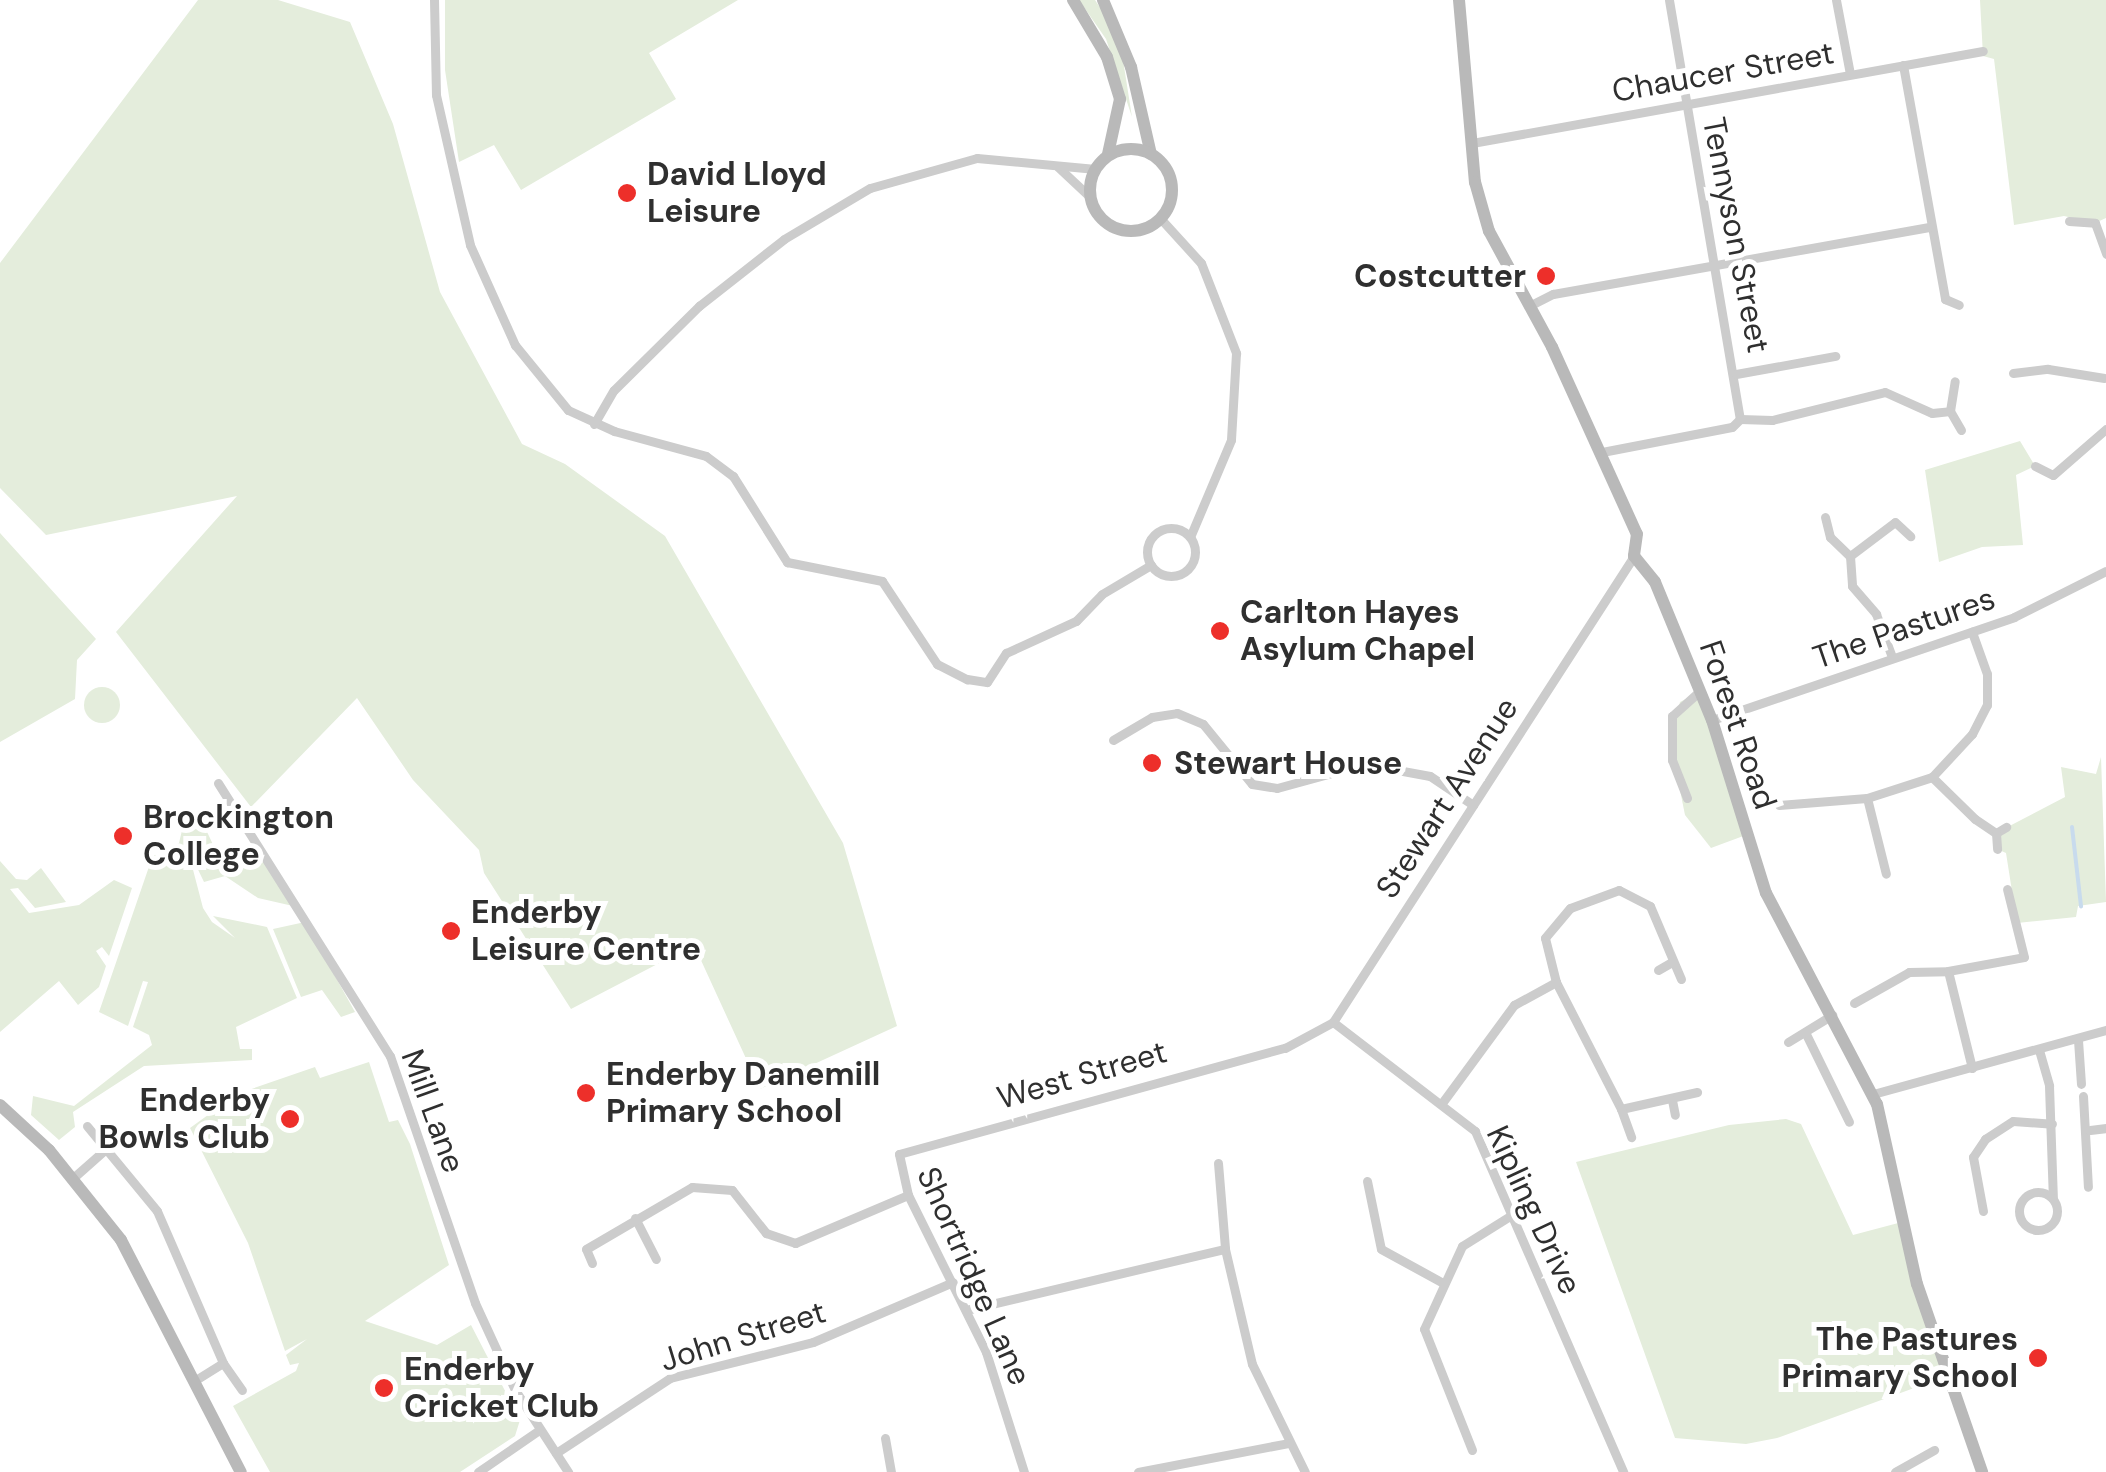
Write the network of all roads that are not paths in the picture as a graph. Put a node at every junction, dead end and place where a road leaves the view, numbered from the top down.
1 (434, 0) edge
2 (1073, 0) edge
3 (1102, 0) edge
4 (1460, 0) edge
5 (1669, 0) edge
6 (1836, 0) edge
7 (1982, 51) dead end
8 (1902, 66) junction
9 (1850, 74) junction
10 (1686, 104) junction
11 (1472, 143) junction
12 (1151, 154) junction
13 (1107, 156) junction
14 (1056, 165) junction
15 (1096, 169) junction
16 (1091, 198) junction
17 (1160, 218) junction
18 (2106, 218) edge
19 (2070, 220) dead end
20 (2095, 223) junction
21 (1928, 227) junction
22 (2106, 254) edge
23 (1715, 264) junction
24 (1945, 299) junction
25 (1959, 305) dead end
26 (1528, 306) junction
27 (1936, 309) dead end
28 (1838, 344) dead end
29 (2051, 355) dead end
30 (1834, 356) junction
31 (1842, 366) dead end
32 (2048, 369) junction
33 (2014, 373) dead end
34 (1736, 374) junction
35 (2105, 378) edge
36 (1956, 381) dead end
37 (1950, 411) junction
38 (1740, 419) junction
39 (594, 424) junction
40 (2106, 429) edge
41 (1961, 430) dead end
42 (1602, 452) junction
43 (2035, 466) dead end
44 (2053, 476) junction
45 (2052, 488) dead end
46 (1825, 517) dead end
47 (1910, 536) dead end
48 (1190, 537) junction
49 (1634, 556) junction
50 (1850, 556) junction
51 (1152, 565) junction
52 (2106, 571) edge
53 (1972, 632) junction
54 (1892, 658) junction
55 (1699, 692) junction
56 (1712, 720) junction
57 (1113, 740) dead end
58 (1932, 777) junction
59 (1694, 780) dead end
60 (218, 782) dead end
61 (1682, 785) junction
62 (1687, 798) dead end
63 (1866, 798) junction
64 (1473, 805) junction
65 (1780, 805) dead end
66 (1997, 849) dead end
67 (1886, 874) dead end
68 (2007, 889) dead end
69 (1672, 962) junction
70 (1658, 970) dead end
71 (1948, 971) junction
72 (1682, 978) dead end
73 (1556, 982) junction
74 (1854, 1004) dead end
75 (1834, 1014) junction
76 (1333, 1022) junction
77 (2106, 1030) edge
78 (1805, 1032) junction
79 (2078, 1040) junction
80 (1788, 1042) dead end
81 (1285, 1048) joint
82 (2039, 1050) junction
83 (1972, 1068) junction
84 (2081, 1084) dead end
85 (1698, 1092) dead end
86 (1873, 1094) junction
87 (2083, 1096) dead end
88 (1672, 1100) junction
89 (1442, 1103) junction
90 (0, 1105) edge
91 (1621, 1110) junction
92 (1675, 1116) dead end
93 (1849, 1122) dead end
94 (2052, 1124) junction
95 (86, 1126) dead end
96 (2106, 1128) edge
97 (2090, 1130) junction
98 (1631, 1136) dead end
99 (107, 1148) junction
100 (897, 1158) joint
101 (1218, 1163) dead end
102 (73, 1178) junction
103 (1367, 1180) dead end
104 (2088, 1187) dead end
105 (908, 1196) junction
106 (2052, 1199) junction
107 (1984, 1211) dead end
108 (1510, 1216) junction
109 (635, 1218) junction
110 (1225, 1249) junction
111 (656, 1258) dead end
112 (592, 1263) dead end
113 (953, 1282) junction
114 (1443, 1283) junction
115 (966, 1310) junction
116 (223, 1362) junction
117 (194, 1380) junction
118 (242, 1390) dead end
119 (539, 1430) junction
120 (885, 1438) dead end
121 (1288, 1443) junction
122 (1472, 1450) dead end
123 (1934, 1450) dead end
124 (556, 1454) junction
125 (1147, 1471) edge
126 (241, 1472) edge
127 (478, 1472) edge
128 (568, 1472) edge
129 (891, 1472) edge
130 (1024, 1472) edge
131 (1138, 1472) edge
132 (1305, 1472) edge
133 (1623, 1472) edge
134 (1896, 1472) edge
135 (1982, 1472) edge

1 - 39 street
2 - 13 street
3 - 12 street
4 - 11 street, Forest Road
5 - 10 street, Tennyson Street
6 - 9 street
7 - 8 street, Chaucer Street
8 - 9 street, Chaucer Street
8 - 21 street
9 - 10 street, Chaucer Street
10 - 11 street, Chaucer Street
10 - 23 street, Tennyson Street
11 - 26 street, Forest Road
12 - 13 street
12 - 17 street
13 - 15 street
14 - 15 street
14 - 16 street
14 - 39 street
15 - 16 street
16 - 17 street
17 - 48 street
18 - 20 street
19 - 20 street
20 - 22 street
21 - 23 street
21 - 24 street
23 - 26 street
23 - 34 street, Tennyson Street
24 - 25 street
24 - 27 street
26 - 42 street, Forest Road
28 - 30 street
29 - 32 street
30 - 31 street
30 - 34 street
32 - 33 street
32 - 35 street
34 - 38 street, Tennyson Street
36 - 37 street
37 - 38 street
37 - 41 street
38 - 42 street
39 - 51 street
40 - 44 street
42 - 49 street, Forest Road
43 - 44 street
44 - 45 street
46 - 50 street
47 - 50 street
48 - 51 street
48 - 51 street
49 - 55 street, Forest Road
49 - 64 street, Stewart Avenue
50 - 54 street
52 - 53 street, The Pastures
53 - 54 street, The Pastures
53 - 58 street
54 - 56 street, The Pastures
55 - 56 street, Forest Road
55 - 61 street
56 - 75 street, Forest Road
57 - 64 street
58 - 63 street
58 - 66 street
59 - 61 street
60 - 119 street, Mill Lane
61 - 62 street
63 - 65 street
63 - 67 street
64 - 76 street, Stewart Avenue
68 - 71 street
69 - 70 street
69 - 72 street
69 - 73 street
71 - 74 street
71 - 83 street
73 - 89 street
73 - 91 street
75 - 78 street
75 - 86 street, Forest Road
76 - 81 street, Stewart Avenue
76 - 89 street, Kipling Drive
77 - 79 street
78 - 80 street
78 - 93 street
79 - 82 street
79 - 84 street
81 - 100 street, West Street
82 - 83 street
82 - 94 street
83 - 86 street
85 - 88 street
86 - 135 street, Forest Road
87 - 97 street
88 - 91 street
88 - 92 street
89 - 108 street, Kipling Drive
90 - 102 street
91 - 98 street
94 - 106 street
94 - 107 street
95 - 99 street
96 - 97 street
97 - 104 street
99 - 102 street
99 - 116 street
100 - 105 street, Shortridge Lane
101 - 110 street
102 - 117 street
103 - 114 street
105 - 109 street
105 - 113 street, Shortridge Lane
106 - 106 street
108 - 114 street
108 - 133 street, Kipling Drive
109 - 111 street
109 - 112 street
110 - 115 street
110 - 121 street
113 - 115 street, Shortridge Lane
113 - 124 street, John Street
114 - 122 street
115 - 130 street, Shortridge Lane
116 - 117 street
116 - 118 street
117 - 126 street
119 - 124 street, Mill Lane
119 - 127 street
120 - 129 street
121 - 125 street
121 - 132 street
123 - 134 street
124 - 128 street, Mill Lane
125 - 131 street

